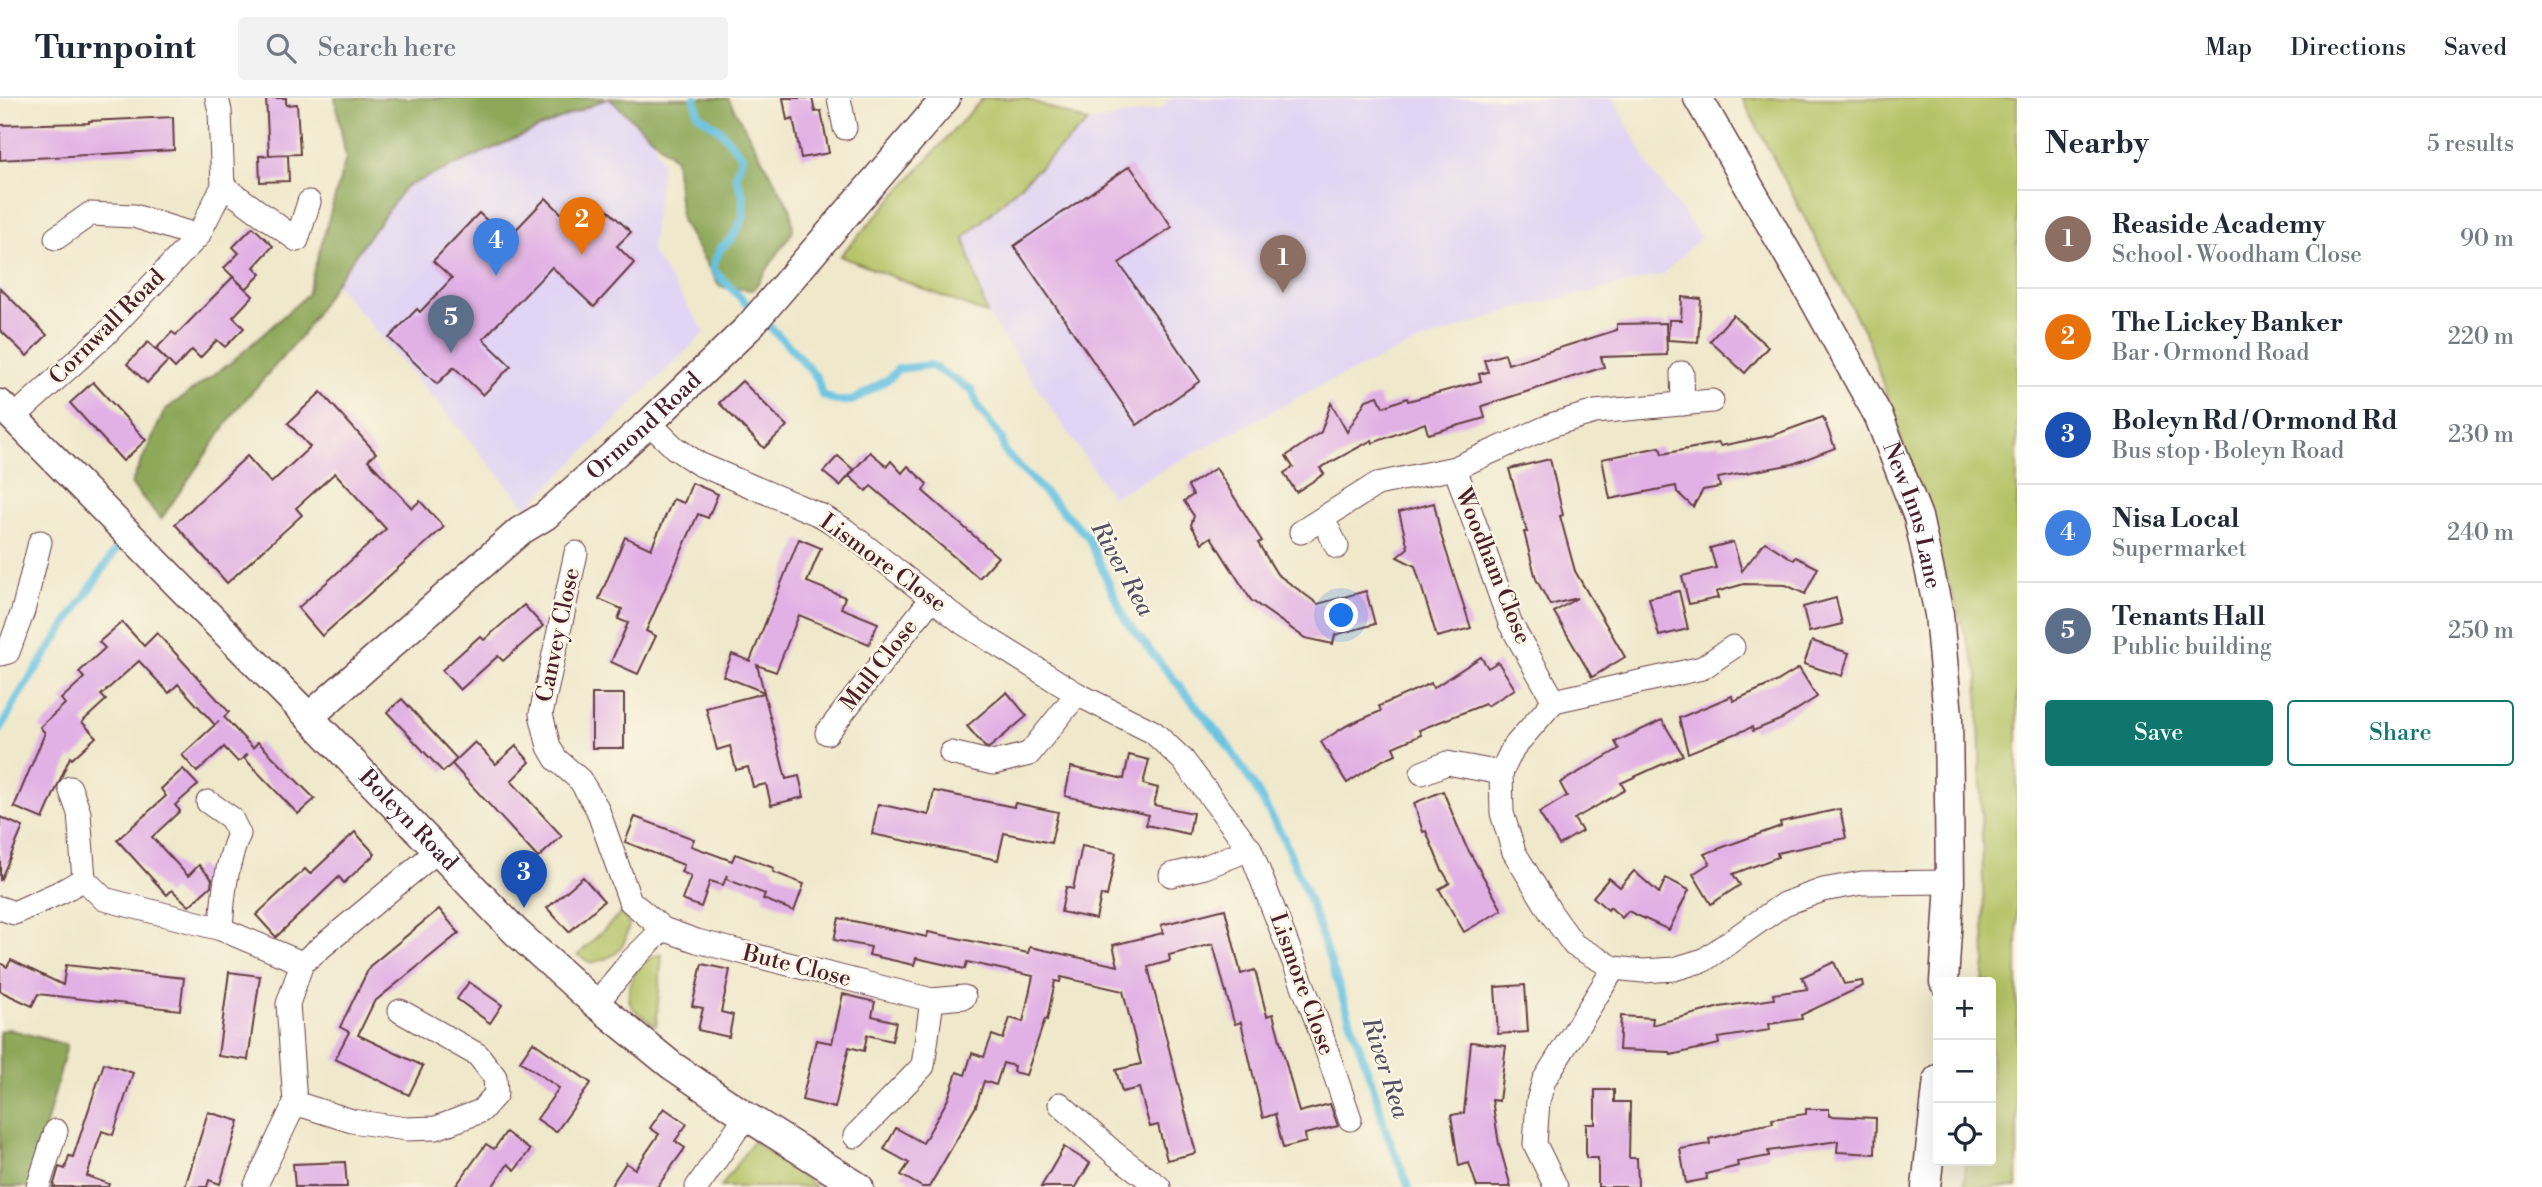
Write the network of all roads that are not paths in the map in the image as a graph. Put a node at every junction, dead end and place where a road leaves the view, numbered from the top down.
1 (218, 98) edge
2 (839, 98) edge
3 (946, 98) edge
4 (1698, 98) edge
5 (845, 128) dead end
6 (223, 186) junction
7 (309, 202) dead end
8 (198, 236) junction
9 (56, 239) dead end
10 (1682, 373) dead end
11 (1712, 401) dead end
12 (1683, 404) junction
13 (7, 411) edge
14 (649, 422) junction
15 (1455, 467) junction
16 (1322, 519) junction
17 (1301, 532) dead end
18 (40, 542) dead end
19 (1337, 547) dead end
20 (576, 553) dead end
21 (932, 598) junction
22 (1733, 647) dead end
23 (0, 654) edge
24 (1077, 694) junction
25 (1554, 701) junction
26 (309, 717) junction
27 (827, 733) dead end
28 (951, 753) dead end
29 (1422, 773) dead end
30 (1501, 773) junction
31 (70, 788) dead end
32 (208, 802) dead end
33 (1250, 849) junction
34 (436, 852) junction
35 (1171, 875) dead end
36 (84, 879) junction
37 (1950, 882) junction
38 (0, 908) edge
39 (221, 929) junction
40 (663, 929) junction
41 (302, 962) junction
42 (1614, 968) junction
43 (1944, 977) edge
44 (964, 997) dead end
45 (932, 1000) junction
46 (596, 1004) junction
47 (400, 1011) dead end
48 (295, 1103) junction
49 (1935, 1103) edge
50 (1060, 1104) dead end
51 (746, 1116) junction
52 (1350, 1119) dead end
53 (56, 1131) dead end
54 (855, 1136) dead end
55 (38, 1187) edge
56 (255, 1187) edge
57 (697, 1187) edge
58 (859, 1187) edge
59 (1159, 1187) edge
60 (1556, 1187) edge
61 (1926, 1187) edge

1 - 6 street, Cornwall Road
2 - 5 street
3 - 14 street, Ormond Road
4 - 37 street, New Inns Lane
6 - 7 street
6 - 8 street, Cornwall Road
8 - 9 street
8 - 13 street, Cornwall Road
10 - 12 street
11 - 12 street, Woodham Close
12 - 15 street, Woodham Close
13 - 26 street, Boleyn Road
14 - 21 street, Lismore Close
14 - 26 street, Ormond Road
15 - 16 street, Woodham Close
15 - 25 street, Woodham Close
16 - 17 street, Woodham Close
16 - 19 street
18 - 23 street
20 - 40 street, Canvey Close
21 - 24 street, Lismore Close
21 - 27 street, Mull Close
22 - 25 street
24 - 28 street
24 - 33 street, Lismore Close
25 - 30 street
26 - 34 street, Boleyn Road
29 - 30 street
30 - 42 street
31 - 36 street
32 - 39 street
33 - 35 street
33 - 52 street, Lismore Close
34 - 41 street
34 - 46 street, Boleyn Road
36 - 38 street
36 - 39 street
37 - 42 street
37 - 43 street, New Inns Lane
39 - 41 street
40 - 45 street, Bute Close
40 - 46 street
41 - 48 street
42 - 60 street
44 - 45 street, Bute Close
45 - 54 street
46 - 51 street, Boleyn Road
47 - 48 street
48 - 56 street
49 - 61 street
50 - 59 street
51 - 57 street
51 - 58 street, Boleyn Road
53 - 55 street

